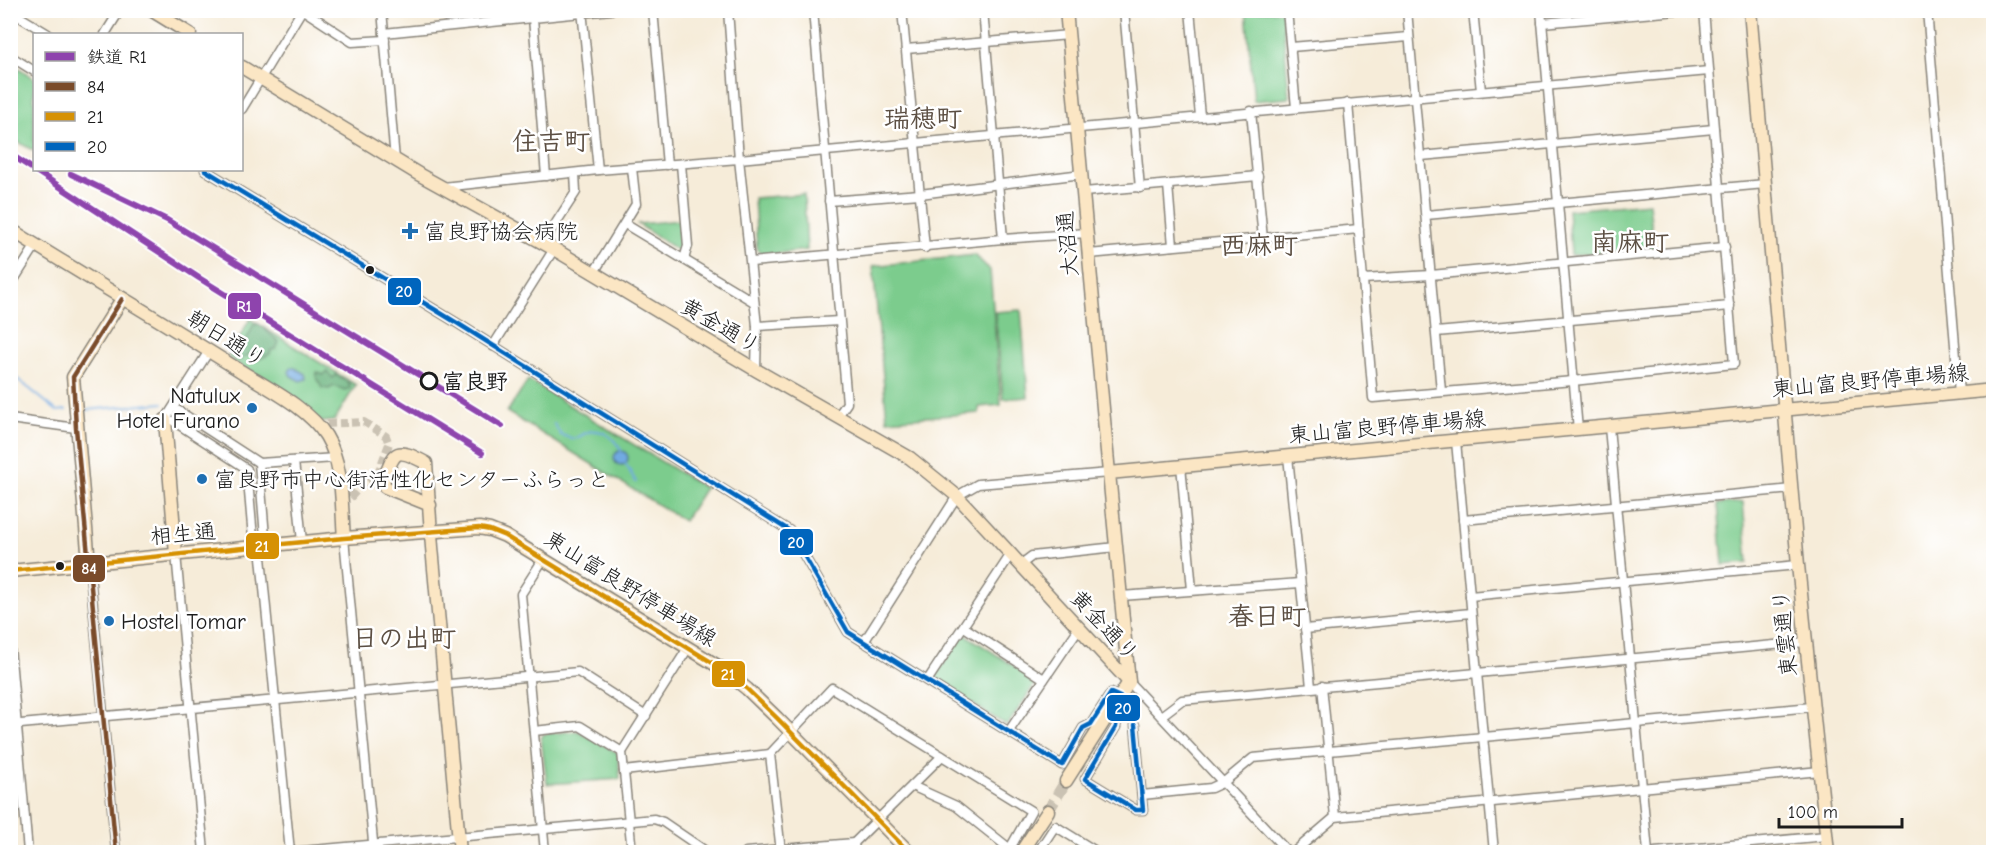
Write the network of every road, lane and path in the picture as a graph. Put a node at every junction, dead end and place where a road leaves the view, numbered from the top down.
1 (120, 10) edge
2 (151, 10) edge
3 (303, 10) edge
4 (382, 10) edge
5 (503, 10) edge
6 (611, 10) edge
7 (653, 10) edge
8 (728, 10) edge
9 (813, 10) edge
10 (902, 10) edge
11 (983, 10) edge
12 (1066, 10) edge
13 (1124, 10) edge
14 (1190, 10) edge
15 (1287, 10) edge
16 (1407, 10) edge
17 (1473, 10) edge
18 (1541, 10) edge
19 (1688, 10) edge
20 (1704, 10) edge
21 (1750, 10) edge
22 (1928, 10) edge
23 (10, 11) edge
24 (582, 12) edge
25 (533, 18) junction
26 (505, 20) junction
27 (1542, 23) junction
28 (46, 33) edge
29 (106, 33) edge
30 (188, 33) edge
31 (1069, 35) junction
32 (384, 36) junction
33 (1409, 37) junction
34 (986, 43) junction
35 (1291, 46) junction
36 (906, 49) junction
37 (10, 56) edge
38 (243, 68) edge
39 (33, 70) edge
40 (1709, 71) junction
41 (260, 78) junction
42 (1547, 85) junction
43 (1481, 92) junction
44 (1414, 98) junction
45 (1348, 103) junction
46 (243, 107) edge
47 (1296, 108) junction
48 (1251, 111) junction
49 (1200, 117) junction
50 (1135, 123) junction
51 (1078, 127) junction
52 (1714, 129) junction
53 (994, 135) junction
54 (914, 142) junction
55 (1552, 145) junction
56 (825, 150) junction
57 (1421, 156) junction
58 (739, 159) junction
59 (395, 160) junction
60 (681, 164) junction
61 (667, 165) junction
62 (632, 168) junction
63 (598, 170) junction
64 (208, 171) edge
65 (575, 173) junction
66 (1082, 174) junction
67 (546, 176) junction
68 (1258, 176) junction
69 (998, 184) junction
70 (1765, 184) junction
71 (1168, 186) junction
72 (442, 187) junction
73 (1719, 187) junction
74 (1140, 188) junction
75 (1084, 192) junction
76 (920, 194) junction
77 (829, 201) junction
78 (1558, 202) junction
79 (1426, 215) junction
80 (625, 224) junction
81 (10, 229) edge
82 (1359, 229) junction
83 (1087, 233) junction
84 (1003, 239) junction
85 (1263, 239) junction
86 (36, 245) junction
87 (549, 246) junction
88 (1173, 246) junction
89 (1725, 247) junction
90 (925, 248) junction
91 (834, 254) junction
92 (1089, 254) junction
93 (684, 259) junction
94 (751, 262) junction
95 (1562, 262) junction
96 (593, 274) junction
97 (1431, 275) junction
98 (1363, 279) junction
99 (10, 286) edge
100 (122, 299) junction
101 (754, 302) junction
102 (1730, 306) junction
103 (839, 321) junction
104 (1568, 321) junction
105 (757, 326) junction
106 (1436, 332) junction
107 (493, 346) junction
108 (209, 351) junction
109 (756, 370) junction
110 (1573, 381) junction
111 (1994, 390) edge
112 (1441, 391) junction
113 (1959, 393) junction
114 (1785, 409) junction
115 (179, 411) dead end
116 (838, 416) junction
117 (10, 418) edge
118 (169, 421) junction
119 (1609, 427) junction
120 (76, 428) junction
121 (1578, 430) junction
122 (1456, 441) junction
123 (1288, 456) junction
124 (336, 458) junction
125 (294, 461) junction
126 (259, 463) junction
127 (1181, 465) junction
128 (1109, 473) junction
129 (1792, 489) junction
130 (957, 496) junction
131 (430, 505) junction
132 (1617, 506) junction
133 (1462, 520) junction
134 (431, 531) junction
135 (344, 538) junction
136 (259, 541) junction
137 (302, 542) junction
138 (1116, 547) junction
139 (176, 554) junction
140 (1011, 554) junction
141 (544, 558) junction
142 (89, 563) junction
143 (1020, 565) junction
144 (1798, 566) junction
145 (10, 571) edge
146 (1623, 582) junction
147 (1300, 583) junction
148 (1192, 590) junction
149 (1121, 596) junction
150 (1470, 596) junction
151 (1471, 613) junction
152 (963, 627) junction
153 (1079, 628) junction
154 (1305, 629) junction
155 (864, 642) junction
156 (1806, 642) junction
157 (10, 647) edge
158 (688, 648) junction
159 (1630, 657) junction
160 (1477, 672) junction
161 (529, 676) junction
162 (1044, 679) junction
163 (927, 681) junction
164 (1129, 682) junction
165 (445, 684) junction
166 (1322, 686) junction
167 (1311, 687) junction
168 (359, 693) junction
169 (1120, 697) junction
170 (275, 701) junction
171 (1812, 707) junction
172 (190, 708) junction
173 (646, 716) junction
174 (1161, 716) junction
175 (103, 717) junction
176 (1636, 723) junction
177 (14, 725) edge
178 (1135, 725) dead end
179 (534, 731) junction
180 (1009, 731) junction
181 (790, 732) junction
182 (1483, 737) junction
183 (1328, 751) junction
184 (622, 752) junction
185 (770, 754) junction
186 (942, 756) junction
187 (624, 771) junction
188 (1820, 771) junction
189 (1066, 781) tunnel mouth
190 (1224, 782) junction
191 (912, 786) junction
192 (1643, 788) junction
193 (1142, 795) junction
194 (1489, 801) junction
195 (1048, 811) tunnel mouth
196 (1335, 817) junction
197 (629, 820) junction
198 (877, 822) junction
199 (543, 829) junction
200 (1826, 836) junction
201 (458, 837) junction
202 (854, 843) junction
203 (373, 848) edge
204 (781, 851) edge
205 (1013, 851) edge
206 (28, 852) edge
207 (116, 852) edge
208 (204, 852) edge
209 (291, 852) edge
210 (460, 852) edge
211 (545, 852) edge
212 (632, 852) edge
213 (707, 852) edge
214 (746, 852) edge
215 (855, 852) edge
216 (909, 852) edge
217 (1038, 852) edge
218 (1097, 852) edge
219 (1288, 852) edge
220 (1294, 852) edge
221 (1494, 852) edge
222 (1648, 852) edge
223 (1655, 852) edge
224 (1828, 852) edge

1 - 29 street
2 - 30 street
3 - 32 street
3 - 41 street
4 - 32 street
5 - 26 street
6 - 24 street
7 - 61 street
8 - 58 street
9 - 56 street
10 - 36 street
11 - 34 street
12 - 31 street, 大沼通
13 - 50 street
14 - 49 street
15 - 35 street
16 - 33 street
17 - 43 street
18 - 27 street
19 - 27 street
20 - 40 street
21 - 70 street, 東雲通り
22 - 113 street
23 - 28 street
24 - 25 street
24 - 63 street
25 - 26 street
25 - 67 street
26 - 32 street
27 - 42 street
31 - 34 street
31 - 51 street, 大沼通
32 - 59 street
33 - 35 street
33 - 44 street
34 - 36 street
34 - 53 street
35 - 47 street
36 - 54 street
37 - 39 street
38 - 41 street, 黄金通り
40 - 42 street
40 - 52 street
41 - 46 street
41 - 59 street, 黄金通り
42 - 43 street
42 - 55 street
43 - 44 street
44 - 45 street
44 - 57 street
45 - 47 street
45 - 82 street
47 - 48 street
48 - 49 street
48 - 68 street
49 - 50 street
50 - 51 street
50 - 74 street
51 - 53 street
51 - 66 street, 大沼通
52 - 55 street
52 - 73 street
53 - 54 street
53 - 69 street
54 - 56 street
54 - 76 street
55 - 57 street
55 - 78 street
56 - 58 street
56 - 77 street
57 - 79 street
58 - 60 street
58 - 94 street
59 - 72 street, 黄金通り
60 - 61 street
60 - 93 street
61 - 62 street
62 - 63 street
62 - 80 street
63 - 65 street
64 - 107 street
65 - 67 street
65 - 87 street
66 - 69 street
66 - 75 street, 大沼通
67 - 72 street
68 - 71 street
68 - 85 street
69 - 76 street
69 - 84 street
70 - 73 street
70 - 114 street, 東雲通り
71 - 74 street
71 - 88 street
72 - 87 street, 黄金通り
73 - 78 street
73 - 89 street
74 - 75 street
75 - 83 street, 大沼通
76 - 77 street
76 - 90 street
77 - 91 street
78 - 79 street
78 - 95 street
79 - 97 street
80 - 93 street
80 - 96 street
81 - 86 street, 朝日通り
82 - 85 street
82 - 98 street
83 - 84 street
83 - 92 street, 大沼通
84 - 90 street
85 - 88 street
86 - 99 street
86 - 100 street, 朝日通り
87 - 96 street, 黄金通り
87 - 107 street
88 - 92 street
89 - 95 street
89 - 102 street
90 - 91 street
91 - 94 street
91 - 103 street
92 - 128 street, 大沼通
93 - 101 street
94 - 101 street
95 - 97 street
95 - 104 street
96 - 109 street, 黄金通り
97 - 98 street
97 - 106 street
98 - 112 street
100 - 108 street, 朝日通り
100 - 120 street
101 - 105 street
102 - 104 street
102 - 110 street
103 - 105 street
103 - 116 street
104 - 106 street
104 - 110 street
105 - 109 street
106 - 112 street
107 - 155 street
108 - 118 street
108 - 124 street, 朝日通り
109 - 116 street, 黄金通り
110 - 112 street
110 - 121 street
111 - 113 street, 東山富良野停車場線
113 - 114 street, 東山富良野停車場線
114 - 119 street, 東山富良野停車場線
114 - 129 street, 東雲通り
115 - 126 street
116 - 130 street, 黄金通り
117 - 120 street
118 - 136 street
118 - 139 street
119 - 121 street, 東山富良野停車場線
119 - 132 street
120 - 142 street
121 - 122 street, 東山富良野停車場線
122 - 123 street, 東山富良野停車場線
122 - 133 street
123 - 127 street, 東山富良野停車場線
123 - 147 street
124 - 125 street
124 - 135 street, 朝日通り
125 - 126 street
125 - 137 street
126 - 136 street
127 - 128 street, 東山富良野停車場線
127 - 148 street
128 - 130 street
128 - 138 street
129 - 132 street
129 - 144 street, 東雲通り
130 - 140 street, 黄金通り
130 - 155 street
131 - 131 street
131 - 134 street
132 - 133 street
132 - 146 street
133 - 150 street
134 - 135 street, 相生通
134 - 141 street, 東山富良野停車場線
134 - 165 street
135 - 137 street, 相生通
135 - 168 street
136 - 137 street, 相生通
136 - 139 street, 相生通
136 - 170 street
138 - 143 street
138 - 149 street
139 - 142 street, 相生通
139 - 172 street
140 - 143 street, 黄金通り
140 - 152 street
141 - 158 street, 東山富良野停車場線
141 - 161 street
142 - 145 street, 相生通
142 - 175 street
143 - 153 street, 黄金通り
144 - 146 street
144 - 156 street, 東雲通り
146 - 150 street
146 - 159 street
147 - 148 street
147 - 154 street
148 - 149 street
149 - 164 street
150 - 151 street
151 - 154 street
151 - 160 street
152 - 162 street
152 - 163 street
153 - 162 street
153 - 164 street, 黄金通り
154 - 167 street
155 - 163 street
156 - 159 street
156 - 171 street, 東雲通り
157 - 177 street
158 - 173 street
158 - 181 street, 東山富良野停車場線
159 - 160 street
159 - 176 street
160 - 166 street
160 - 182 street
161 - 165 street
161 - 173 street
161 - 179 street
162 - 180 street
163 - 180 street
164 - 169 street
164 - 174 street
165 - 168 street
165 - 201 street
166 - 167 street
166 - 183 street
167 - 174 street
168 - 170 street
168 - 203 street
169 - 180 street
169 - 189 street
169 - 193 street
170 - 172 street
170 - 209 street
171 - 176 street
171 - 188 street, 東雲通り
172 - 175 street
172 - 208 street
173 - 184 street
174 - 190 street
175 - 177 street
175 - 207 street
176 - 182 street
176 - 192 street
177 - 206 street
178 - 193 street
179 - 184 street
179 - 199 street
181 - 185 street
181 - 186 street
181 - 198 street, 東山富良野停車場線
182 - 183 street
182 - 194 street
183 - 190 street
183 - 196 street
184 - 187 street
185 - 187 street
185 - 204 street
186 - 191 street
186 - 205 street
187 - 197 street
188 - 192 street
188 - 200 street, 東雲通り
190 - 193 street
190 - 219 street
191 - 198 street
191 - 205 street
192 - 194 street
192 - 222 street
194 - 196 street
194 - 221 street
195 - 205 street
196 - 220 street
197 - 199 street
197 - 212 street
197 - 213 street
198 - 202 street
198 - 216 street, 東山富良野停車場線
199 - 201 street
199 - 211 street
200 - 223 street
200 - 224 street, 東雲通り
201 - 203 street
201 - 210 street
202 - 204 street
202 - 215 street
203 - 209 street
204 - 214 street
217 - 218 street

